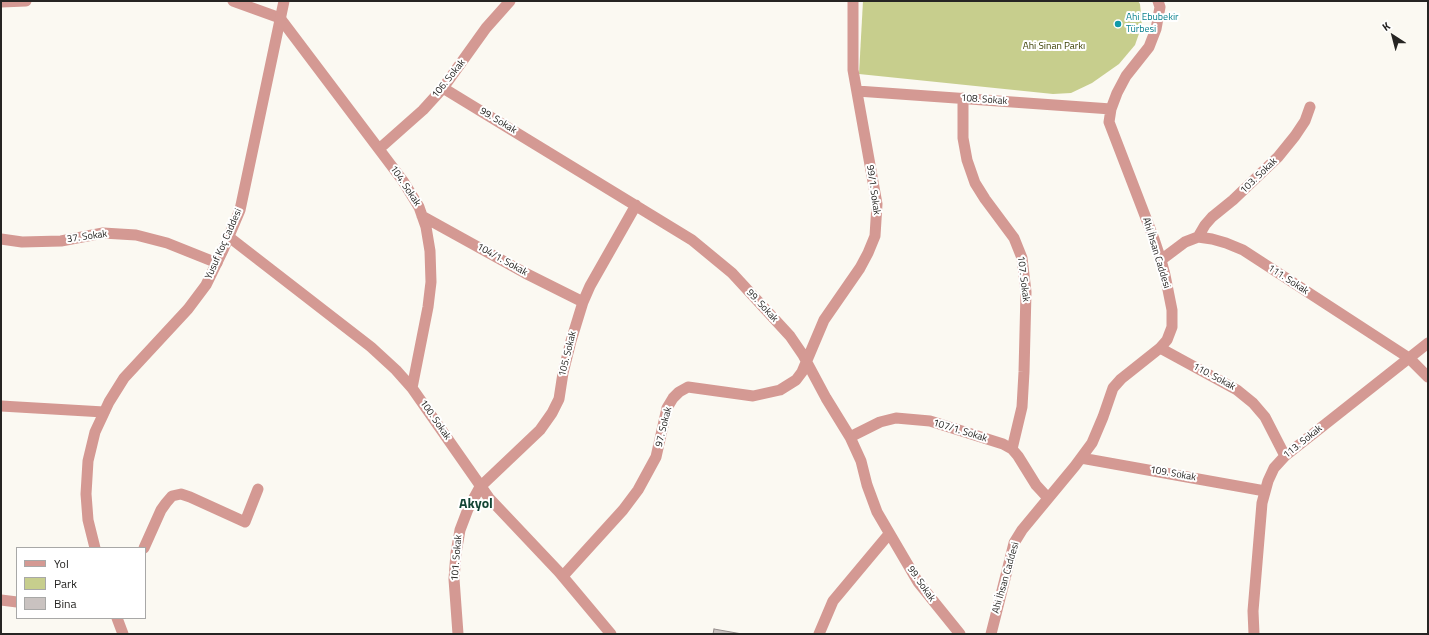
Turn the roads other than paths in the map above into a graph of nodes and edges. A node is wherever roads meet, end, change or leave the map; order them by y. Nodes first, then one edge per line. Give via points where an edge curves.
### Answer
1 (26, 1) edge
2 (233, 1) edge
3 (284, 1) edge
4 (510, 1) edge
5 (853, 1) edge
6 (1158, 1) edge
7 (1, 2) edge
8 (280, 18) junction
9 (444, 88) junction
10 (857, 91) junction
11 (963, 98) junction
12 (1310, 107) dead end
13 (1111, 109) junction
14 (379, 149) junction
15 (636, 205) junction
16 (422, 216) junction
17 (229, 237) junction
18 (1198, 238) junction
19 (1, 239) edge
20 (1161, 260) junction
21 (217, 263) junction
22 (583, 302) junction
23 (1428, 343) edge
24 (1160, 348) junction
25 (1409, 358) junction
26 (806, 361) junction
27 (1428, 377) edge
28 (412, 388) junction
29 (1, 406) edge
30 (104, 412) junction
31 (850, 437) junction
32 (1012, 449) junction
33 (1285, 456) junction
34 (1081, 458) junction
35 (480, 487) junction
36 (258, 489) dead end
37 (1265, 491) junction
38 (1048, 498) junction
39 (889, 534) junction
40 (95, 547) edge
41 (144, 547) edge
42 (563, 576) junction
43 (1, 600) edge
44 (16, 602) edge
45 (117, 619) edge
46 (123, 634) edge
47 (458, 634) edge
48 (611, 634) edge
49 (819, 634) edge
50 (960, 634) edge
51 (991, 634) edge
52 (1254, 634) edge

1 - 7 street
2 - 8 street
3 - 8 street, Yusuf Koç Caddesi
4 - 9 street, 106. Sokak via 486,28
5 - 10 street, 99/1. Sokak via 853,64
6 - 13 street, Ahi İhsan Caddesi via 1160,7 1156,29 1149,47 1126,76
8 - 14 street, 104. Sokak
8 - 17 street, Yusuf Koç Caddesi via 242,203
9 - 14 street, 106. Sokak
9 - 15 street, 99. Sokak
10 - 11 street, 108. Sokak
10 - 26 street, 99/1. Sokak via 877,204 876,236 860,268 824,320
11 - 13 street, 108. Sokak
11 - 32 street, 107. Sokak via 963,138 975,183 1014,238 1022,258 1026,292 1024,372 1022,407
12 - 18 street, 103. Sokak via 1305,121 1278,157 1212,217
13 - 20 street, Ahi İhsan Caddesi via 1109,122
14 - 16 street, 104. Sokak via 403,181
15 - 22 street, 105. Sokak
15 - 26 street, 99. Sokak via 692,240 732,273 790,336
16 - 22 street, 104/1. Sokak
16 - 28 street, 104. Sokak via 430,251 431,282
17 - 21 street, Yusuf Koç Caddesi
17 - 28 street, 100. Sokak via 371,347
18 - 20 street via 1185,242
18 - 25 street, 111. Sokak via 1212,239 1243,250
19 - 21 street, 37. Sokak via 22,242 61,241 103,234 136,235 167,243
20 - 24 street, Ahi İhsan Caddesi via 1172,310 1172,327 1167,340
21 - 30 street, Yusuf Koç Caddesi via 206,285 188,309 124,378
22 - 35 street, 105. Sokak via 570,341 559,399 552,413 540,430
23 - 25 street, 113. Sokak
24 - 33 street, 110. Sokak via 1238,390 1265,417
24 - 34 street, Ahi İhsan Caddesi via 1113,388 1092,443
25 - 27 street, 111. Sokak
25 - 33 street, 113. Sokak
26 - 31 street, 99. Sokak
26 - 42 street, 97. Sokak via 796,380 780,390 753,396 688,387 679,392 667,408 656,457 638,490
28 - 35 street, 100. Sokak
29 - 30 street
30 - 40 street, Yusuf Koç Caddesi via 95,432 90,453 86,494 88,520
31 - 32 street, 107/1. Sokak via 880,422 896,418 930,421
31 - 39 street, 99. Sokak via 861,461 877,512
32 - 38 street
33 - 37 street, 113. Sokak via 1274,468
34 - 37 street, 109. Sokak
34 - 38 street, Ahi İhsan Caddesi
35 - 42 street, 100. Sokak
35 - 47 street, 101. Sokak via 460,530 456,553 454,579
36 - 41 street via 245,522 190,497 181,494 172,496 161,510
37 - 52 street, 113. Sokak via 1257,554
38 - 51 street, Ahi İhsan Caddesi via 1014,543
39 - 49 street via 834,601
39 - 50 street, 99. Sokak via 918,582
42 - 48 street, 100. Sokak
43 - 44 street
45 - 46 street

